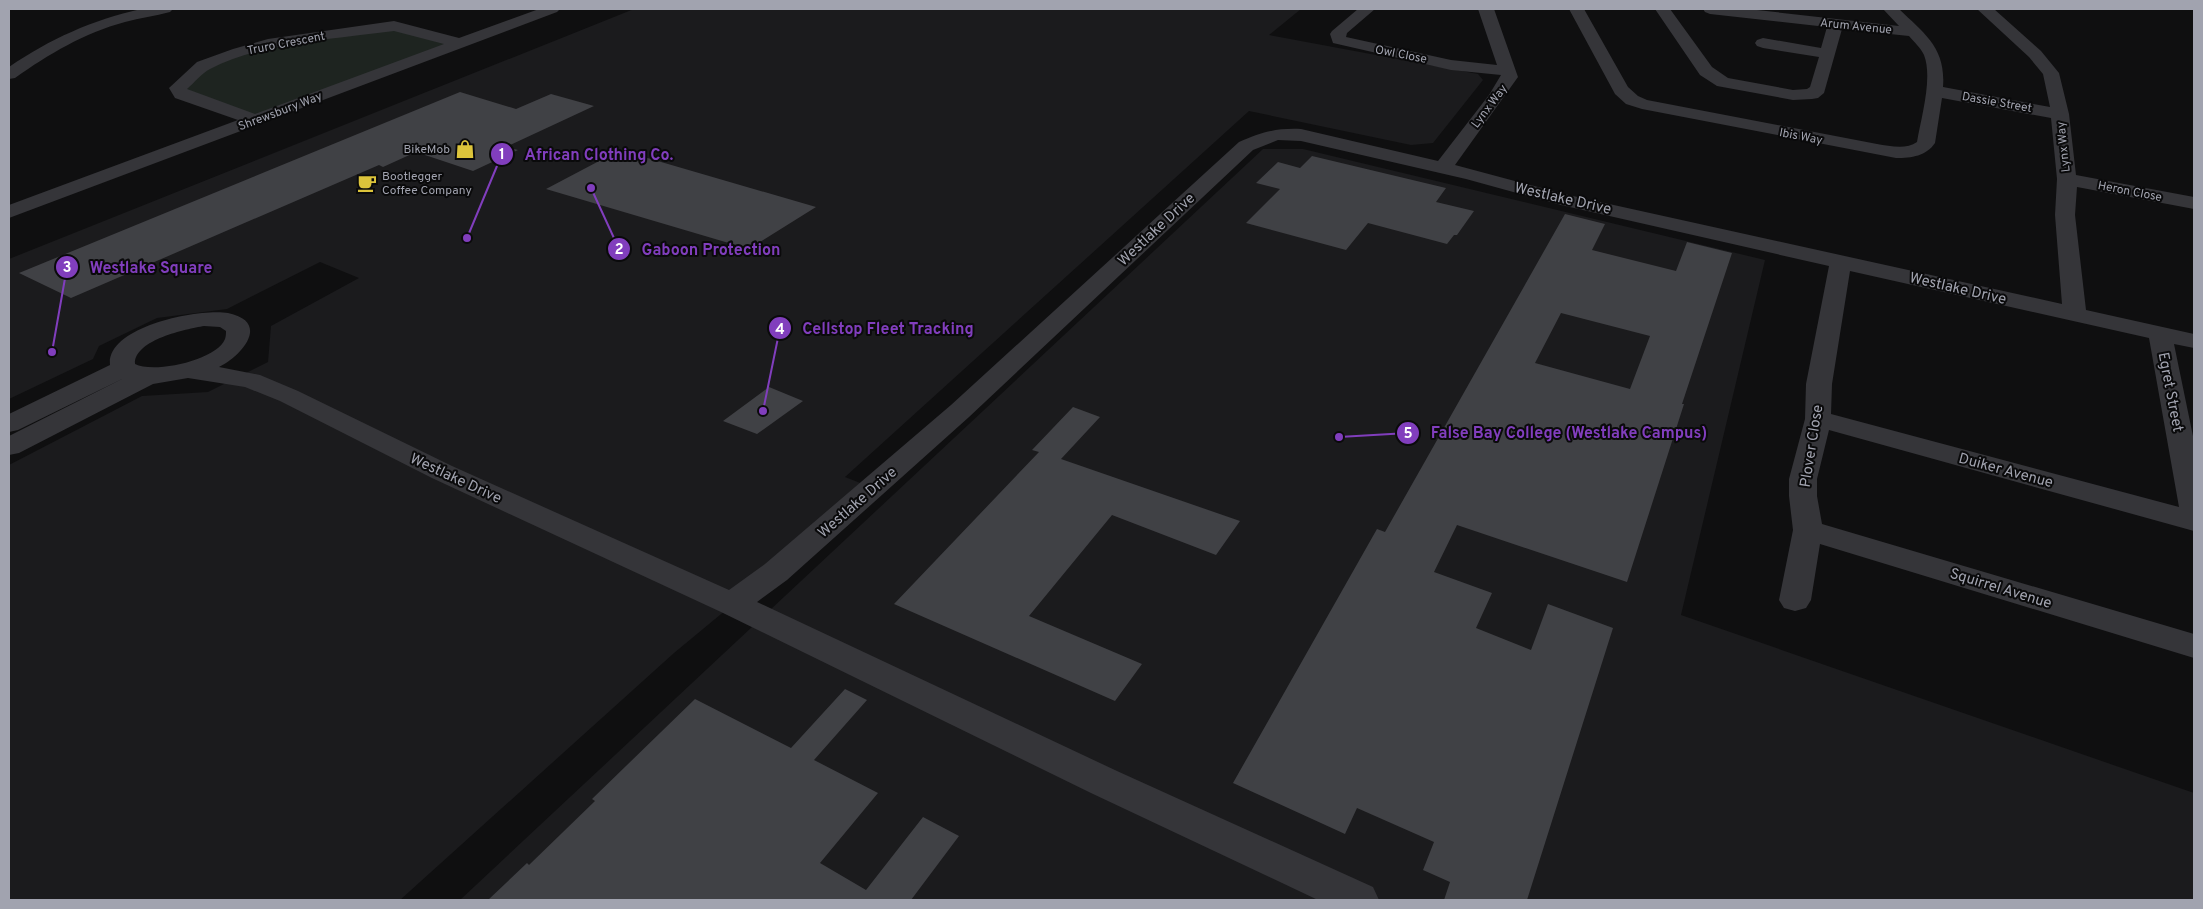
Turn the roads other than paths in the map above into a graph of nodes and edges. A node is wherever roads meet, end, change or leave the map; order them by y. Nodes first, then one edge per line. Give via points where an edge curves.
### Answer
1 (165, 9) edge
2 (552, 9) edge
3 (1366, 9) edge
4 (1486, 9) edge
5 (1577, 9) edge
6 (1663, 9) edge
7 (1710, 9) edge
8 (1891, 9) edge
9 (1985, 9) edge
10 (1836, 24) junction
11 (1912, 32) junction
12 (459, 43) junction
13 (1763, 43) dead end
14 (16, 51) dead end
15 (40, 52) junction
16 (1826, 54) junction
17 (1508, 71) junction
18 (9, 74) edge
19 (1934, 91) junction
20 (2060, 114) junction
21 (255, 120) junction
22 (1442, 168) junction
23 (2067, 179) junction
24 (2194, 203) edge
25 (9, 212) edge
26 (1841, 262) junction
27 (2075, 314) junction
28 (2160, 334) junction
29 (236, 342) junction
30 (2194, 342) edge
31 (123, 368) junction
32 (188, 370) junction
33 (148, 376) junction
34 (251, 380) junction
35 (1818, 419) junction
36 (9, 424) edge
37 (9, 447) edge
38 (2194, 510) edge
39 (2194, 521) edge
40 (1808, 530) junction
41 (1795, 600) dead end
42 (732, 604) junction
43 (2194, 646) edge
44 (1359, 900) edge

1 - 15 street via 103,22
2 - 12 street, Shrewsbury Way
3 - 17 street, Owl Close via 1341,30 1339,40 1451,65
4 - 17 street, Lynx Way
5 - 19 street, Ibis Way via 1622,90 1632,100 1649,106 1899,152 1923,147
6 - 16 street via 1706,71 1723,82 1793,96 1812,94 1818,89
7 - 10 street, Arum Avenue
8 - 11 street, Ibis Way
9 - 20 street, Lynx Way via 2051,73
10 - 11 street, Arum Avenue
10 - 16 street
11 - 19 street, Ibis Way via 1932,56
12 - 21 street, Shrewsbury Way
12 - 21 street, Truro Crescent via 394,26 287,41 217,60 193,73 178,88 181,94
13 - 16 street
14 - 15 street
15 - 18 street
17 - 22 street, Lynx Way via 1507,84
19 - 20 street, Dassie Street
20 - 23 street, Lynx Way
21 - 25 street, Shrewsbury Way
22 - 26 street, Westlake Drive via 1561,199
22 - 42 street, Westlake Drive via 1301,135 1278,134 1258,139 1217,171 953,418 776,572
23 - 24 street, Heron Close
23 - 27 street, Lynx Way via 2065,215
26 - 27 street, Westlake Drive
26 - 35 street, Plover Close via 1818,384
27 - 28 street, Westlake Drive
28 - 30 street, Westlake Drive
28 - 38 street, Egret Street
29 - 31 street via 239,330 229,322 209,319 182,322 157,331 132,346 123,356
29 - 32 street via 218,358
29 - 34 street
31 - 33 street
31 - 36 street
32 - 33 street
32 - 34 street, Westlake Drive
33 - 37 street
34 - 42 street, Westlake Drive via 442,472
35 - 39 street, Duiker Avenue
35 - 40 street, Plover Close via 1803,479
40 - 41 street, Plover Close
40 - 43 street, Squirrel Avenue
42 - 44 street

